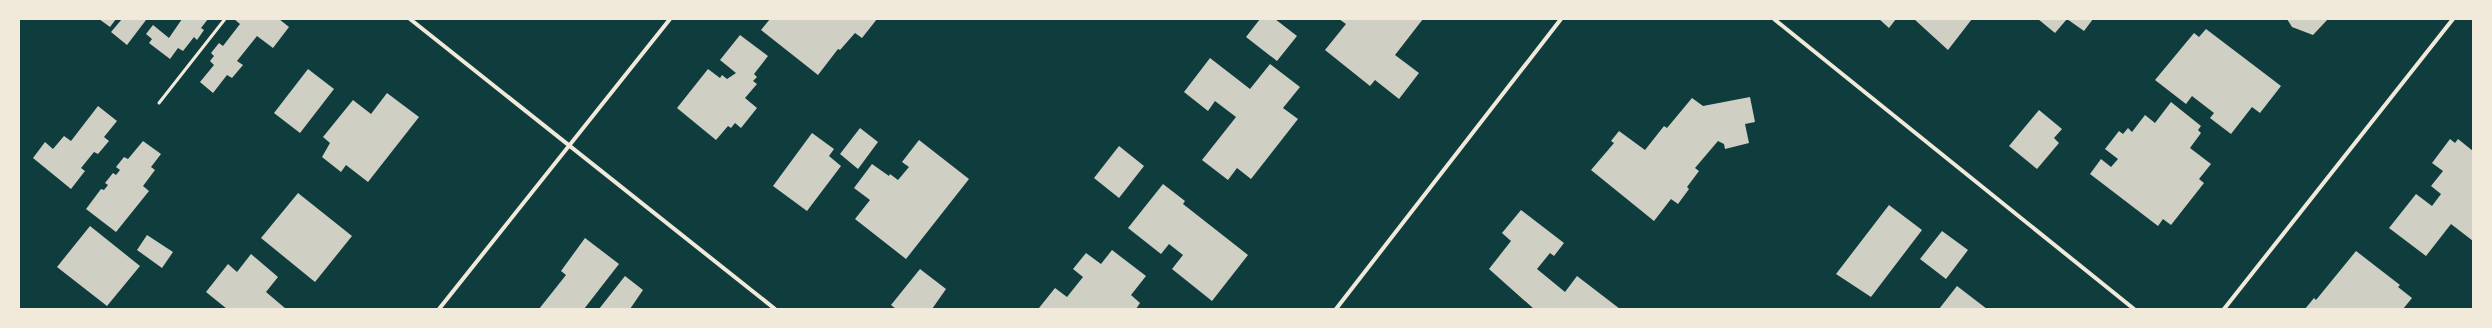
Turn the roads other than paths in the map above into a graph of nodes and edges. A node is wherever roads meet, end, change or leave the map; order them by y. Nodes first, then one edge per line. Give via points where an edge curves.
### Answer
1 (225, 19) edge
2 (410, 19) edge
3 (670, 19) edge
4 (1561, 19) edge
5 (1774, 19) edge
6 (2453, 19) edge
7 (159, 103) dead end
8 (570, 145) junction
9 (439, 309) edge
10 (775, 309) edge
11 (1336, 309) edge
12 (2134, 309) edge
13 (2224, 309) edge

1 - 7 lane
2 - 8 street
3 - 8 street
4 - 11 street
5 - 12 street
6 - 13 street
8 - 9 street
8 - 10 street

